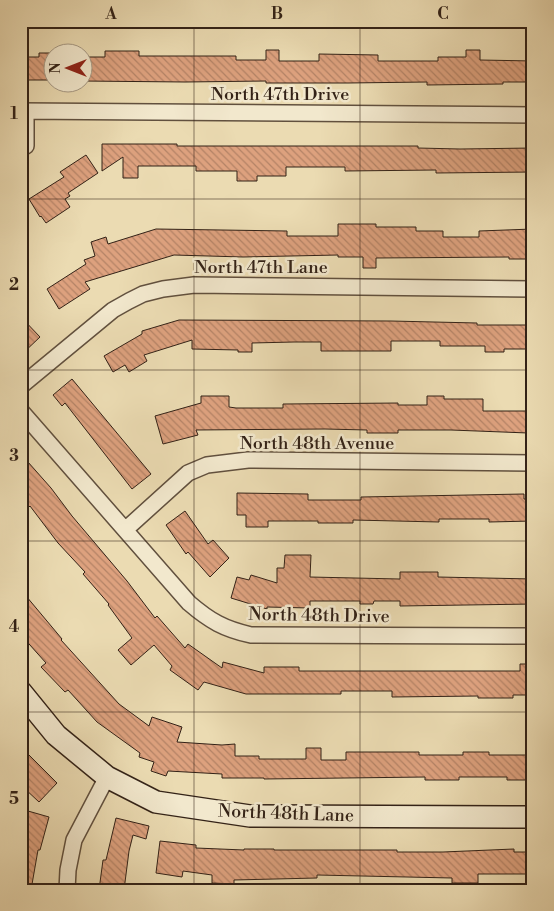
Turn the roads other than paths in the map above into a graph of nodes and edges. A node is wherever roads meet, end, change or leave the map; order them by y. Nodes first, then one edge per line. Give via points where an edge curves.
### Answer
1 (24, 111) edge
2 (533, 115) edge
3 (26, 146) dead end
4 (533, 289) edge
5 (21, 386) edge
6 (21, 410) edge
7 (533, 463) edge
8 (125, 530) junction
9 (533, 636) edge
10 (21, 692) edge
11 (107, 777) junction
12 (533, 817) edge
13 (67, 890) edge

1 - 2 street, North 47th Drive
1 - 3 street, North 47th Drive
4 - 5 street, North 47th Lane via 176,286 142,294 113,310
6 - 8 street, North 48th Drive
7 - 8 street, North 48th Avenue via 258,460 207,465 188,472
8 - 9 street, North 48th Drive via 189,603 203,615 238,632 251,635
10 - 11 street, North 48th Lane via 56,735
11 - 12 street, North 48th Lane via 156,802 250,816
11 - 13 street via 74,840

